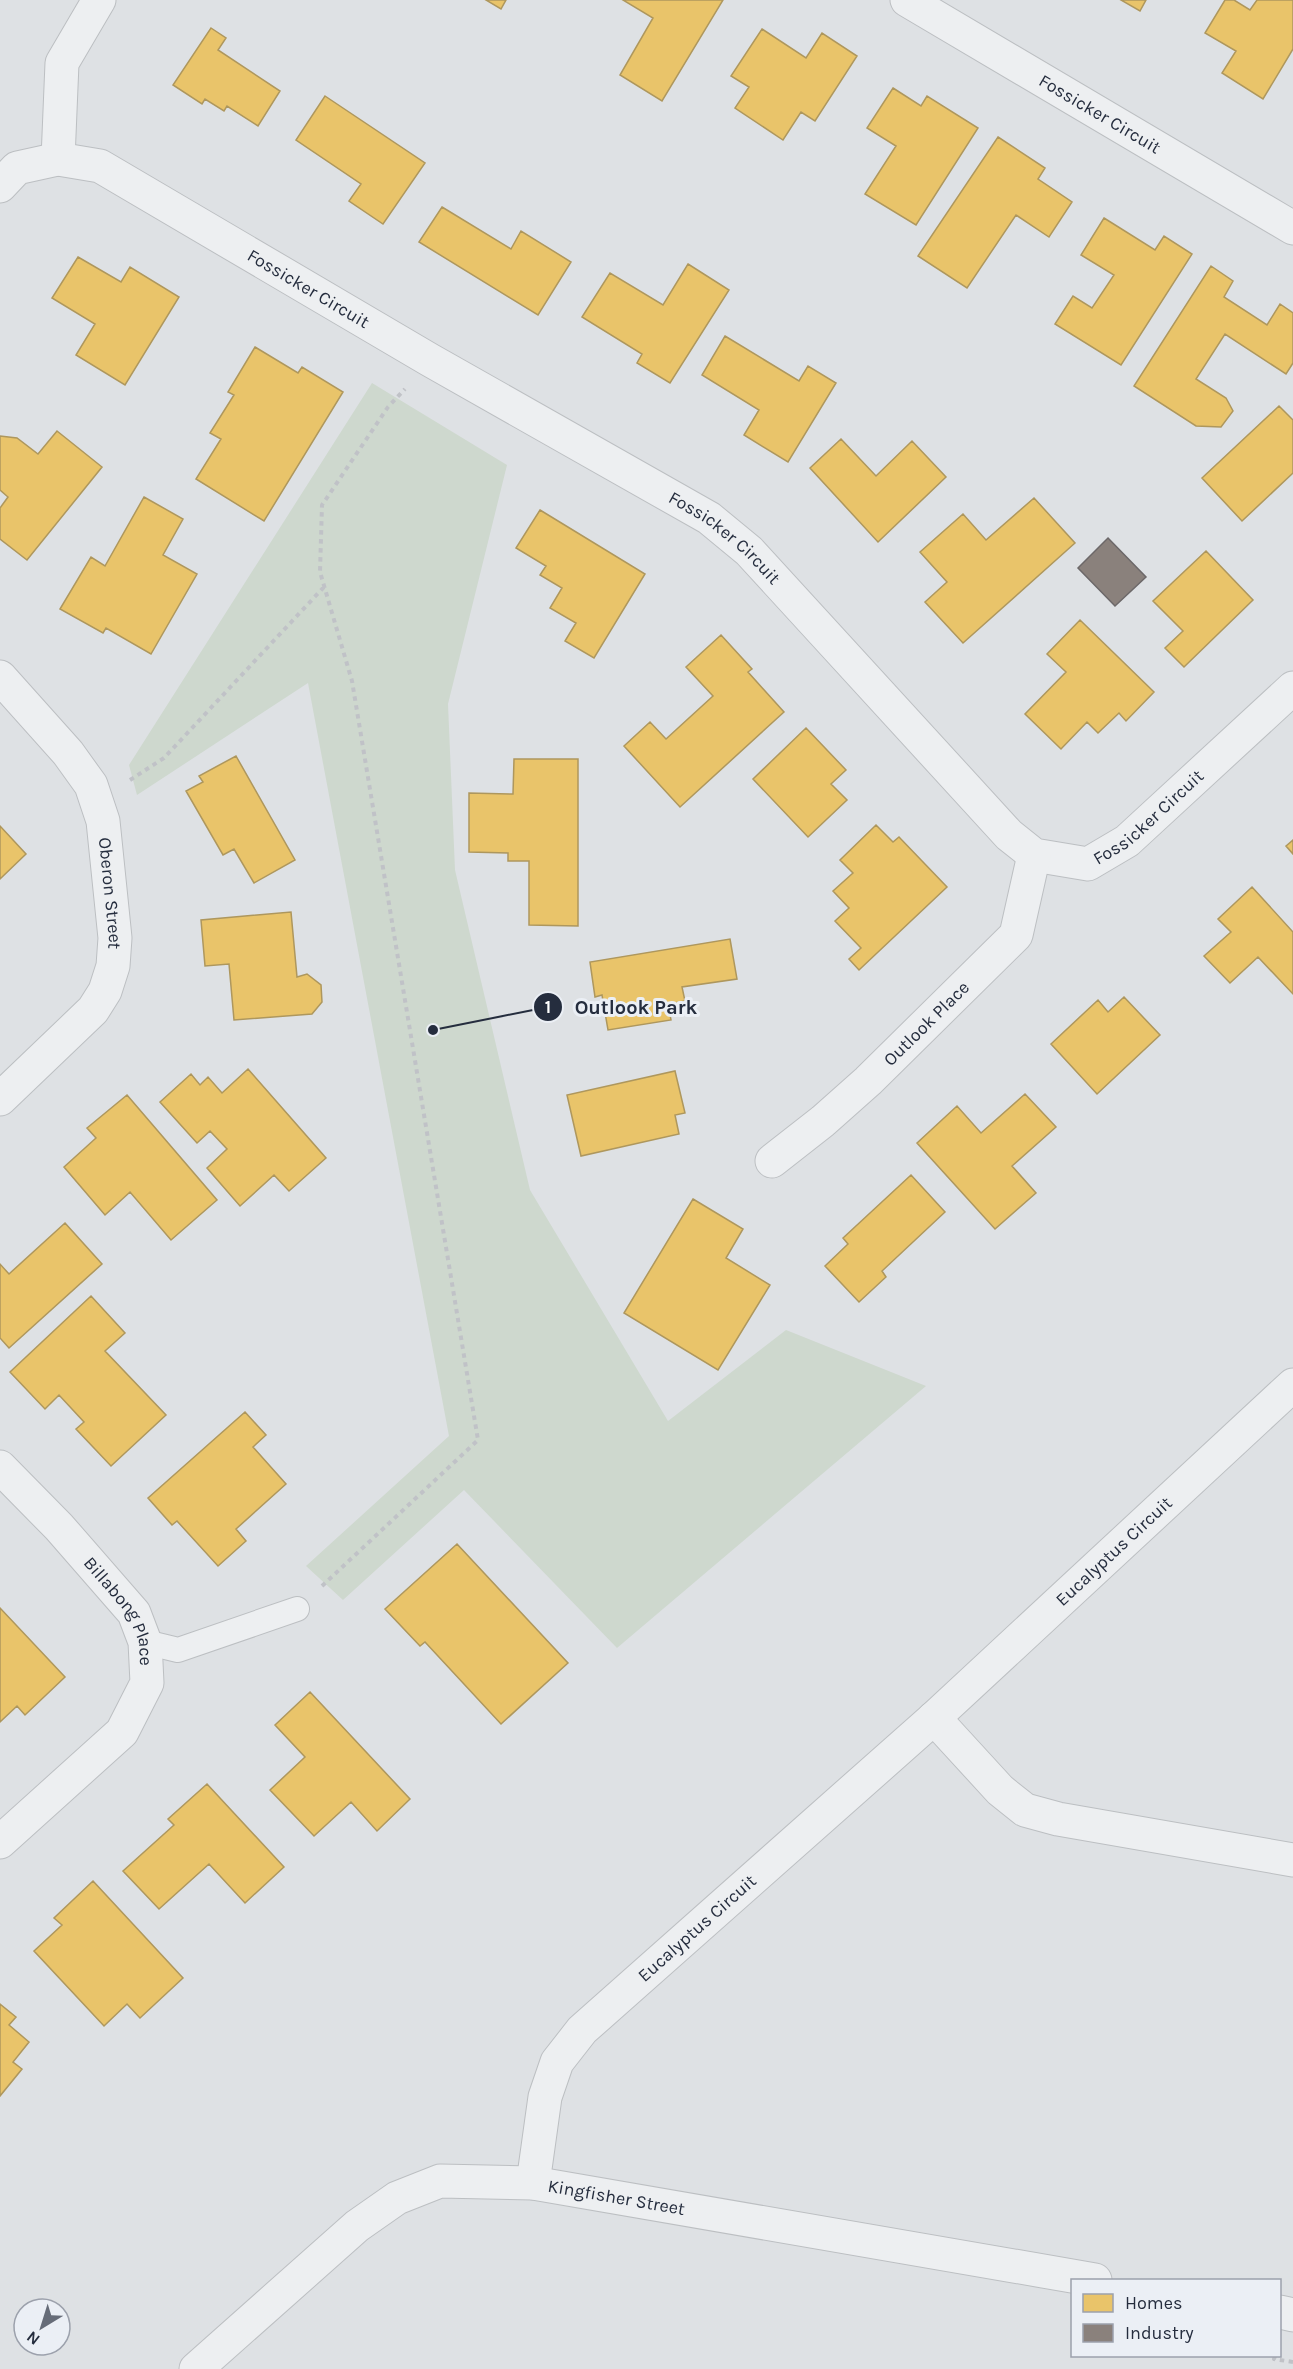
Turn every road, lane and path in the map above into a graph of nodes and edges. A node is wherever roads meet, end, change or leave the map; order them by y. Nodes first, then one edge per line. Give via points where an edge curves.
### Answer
1 (99, 0) edge
2 (907, 0) edge
3 (58, 159) junction
4 (0, 186) edge
5 (1293, 228) edge
6 (430, 360) junction
7 (324, 587) junction
8 (0, 677) edge
9 (1293, 688) edge
10 (96, 801) junction
11 (1034, 855) junction
12 (0, 1100) edge
13 (772, 1161) dead end
14 (1293, 1385) edge
15 (0, 1467) edge
16 (297, 1609) joint
17 (146, 1642) junction
18 (934, 1718) junction
19 (0, 1842) edge
20 (1293, 1860) edge
21 (533, 2183) junction
22 (1089, 2279) edge
23 (1274, 2357) edge
24 (1293, 2362) edge
25 (196, 2369) edge

1 - 3 street via 62,63
2 - 5 street, Fossicker Circuit
3 - 4 street, Fossicker Circuit via 17,168
3 - 6 street, Fossicker Circuit via 100,166
6 - 7 path via 388,407 322,505 320,572
6 - 11 street, Fossicker Circuit via 709,518 749,551 1009,835
7 - 10 path via 164,758
7 - 16 path via 352,681 478,1440
8 - 10 street, Oberon Street via 68,753 91,784
9 - 11 street, Fossicker Circuit via 1127,841 1088,864
10 - 12 street, Oberon Street via 103,820 116,938 105,991 93,1010
11 - 13 street, Outlook Place via 1016,935 868,1081
14 - 18 street, Eucalyptus Circuit
15 - 17 street, Billabong Place via 134,1612
16 - 17 lane via 178,1650
17 - 19 street, Billabong Place via 147,1683 122,1732
18 - 20 street via 1000,1790 1025,1810
18 - 21 street, Eucalyptus Circuit via 582,2030 557,2062 545,2097
21 - 22 street, Kingfisher Street
21 - 25 street, Kingfisher Street via 440,2181 397,2198 357,2226
23 - 24 path

